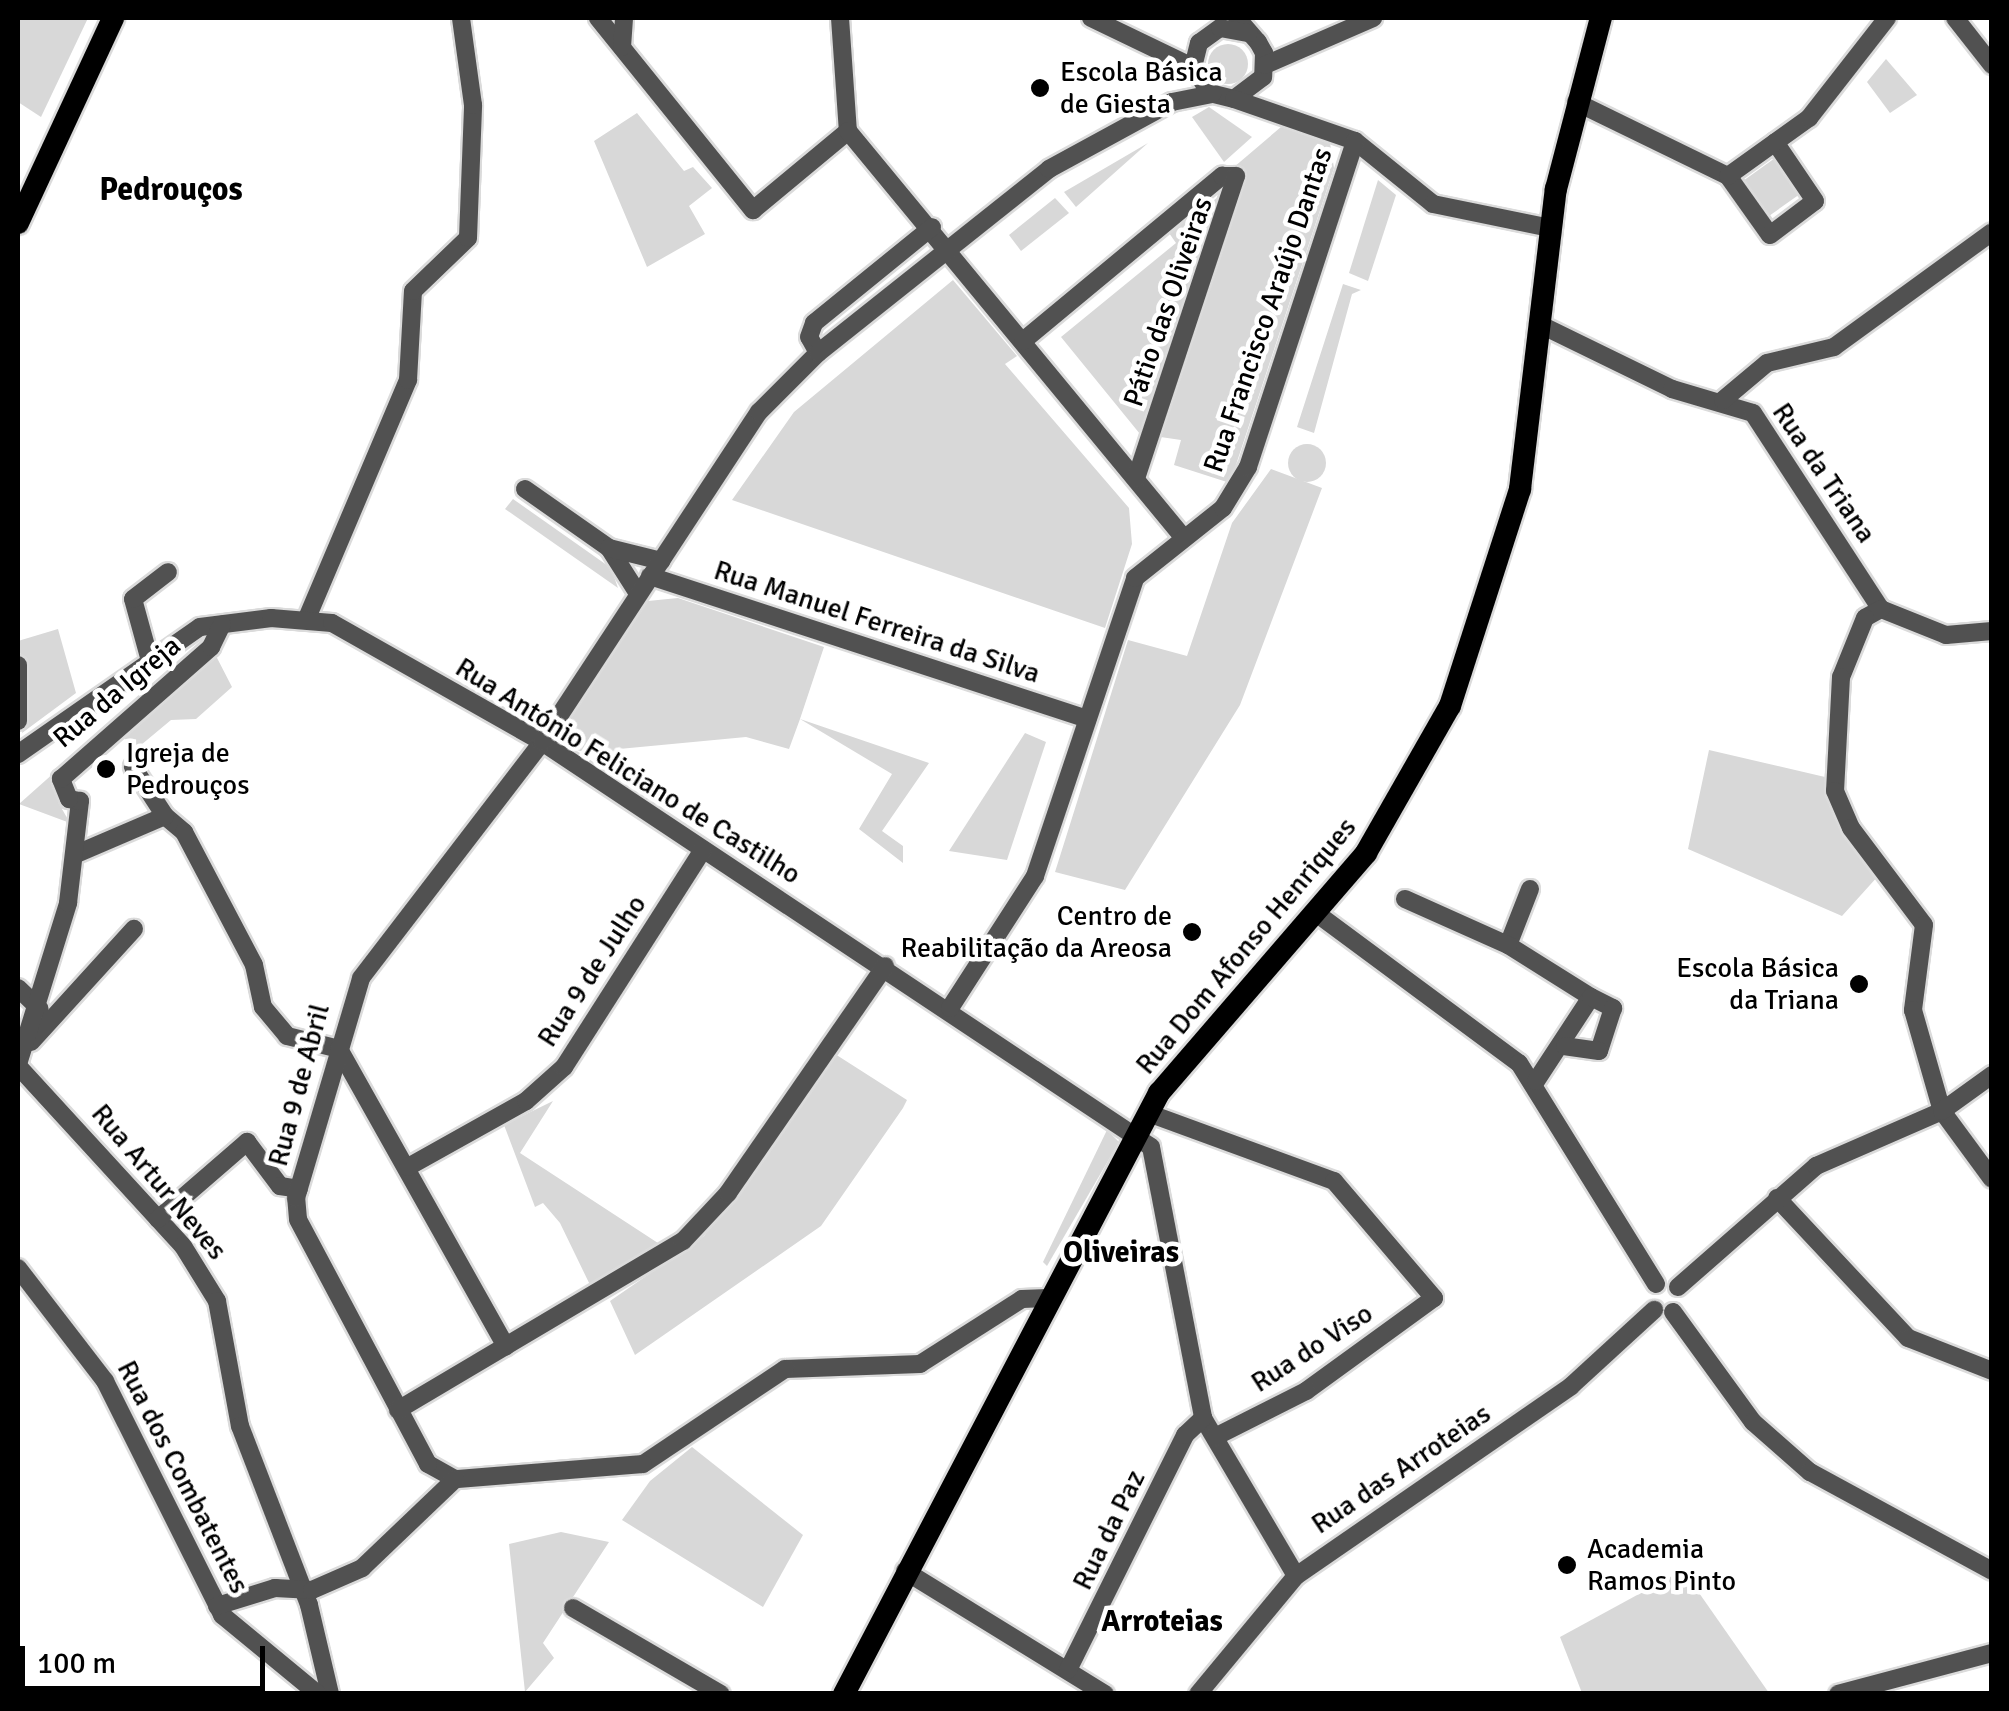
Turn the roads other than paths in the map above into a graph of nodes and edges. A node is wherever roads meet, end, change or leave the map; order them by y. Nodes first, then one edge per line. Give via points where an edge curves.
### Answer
1 (114, 18) edge
2 (461, 18) edge
3 (598, 18) edge
4 (624, 18) edge
5 (840, 18) edge
6 (1091, 18) edge
7 (1370, 18) edge
8 (1601, 18) edge
9 (1887, 18) edge
10 (1955, 18) edge
11 (1215, 24) edge
12 (1244, 25) edge
13 (622, 47) junction
14 (1194, 62) junction
15 (1992, 65) edge
16 (1263, 66) junction
17 (1212, 94) junction
18 (1234, 98) junction
19 (1172, 102) junction
20 (1576, 102) junction
21 (1281, 113) junction
22 (848, 130) junction
23 (1355, 141) junction
24 (1775, 142) junction
25 (1728, 176) junction
26 (26, 185) edge
27 (18, 223) edge
28 (932, 227) junction
29 (1550, 228) junction
30 (1992, 232) edge
31 (948, 247) junction
32 (1541, 325) junction
33 (1023, 341) junction
34 (818, 352) junction
35 (1722, 400) junction
36 (1136, 478) junction
37 (525, 489) dead end
38 (1184, 537) junction
39 (610, 548) junction
40 (656, 568) junction
41 (168, 572) dead end
42 (637, 592) junction
43 (1881, 610) junction
44 (307, 618) junction
45 (222, 624) junction
46 (1992, 631) edge
47 (149, 657) junction
48 (18, 665) edge
49 (1087, 719) junction
50 (18, 721) edge
51 (542, 742) junction
52 (18, 749) edge
53 (133, 767) dead end
54 (165, 816) junction
55 (703, 850) junction
56 (74, 855) junction
57 (1530, 889) dead end
58 (1405, 899) dead end
59 (1316, 913) junction
60 (134, 929) dead end
61 (1508, 945) junction
62 (885, 966) junction
63 (18, 988) edge
64 (1592, 997) junction
65 (950, 1008) junction
66 (40, 1009) junction
67 (27, 1046) junction
68 (1565, 1046) junction
69 (339, 1049) junction
70 (18, 1065) edge
71 (1992, 1075) edge
72 (1536, 1081) junction
73 (1942, 1112) junction
74 (1142, 1124) junction
75 (408, 1168) junction
76 (1992, 1179) edge
77 (299, 1190) junction
78 (1777, 1198) junction
79 (158, 1220) junction
80 (18, 1268) edge
81 (1656, 1284) junction
82 (1678, 1287) junction
83 (1048, 1298) junction
84 (1654, 1310) junction
85 (1673, 1312) junction
86 (506, 1346) junction
87 (1992, 1371) edge
88 (398, 1410) junction
89 (1203, 1418) junction
90 (1215, 1436) junction
91 (455, 1478) junction
92 (906, 1571) junction
93 (1992, 1571) edge
94 (1296, 1576) junction
95 (302, 1588) junction
96 (216, 1606) junction
97 (573, 1608) dead end
98 (1992, 1653) edge
99 (1068, 1670) junction
100 (318, 1694) edge
101 (330, 1694) edge
102 (721, 1694) edge
103 (844, 1694) edge
104 (1105, 1694) edge
105 (1198, 1694) edge
106 (1838, 1694) edge

1 - 26 main road
2 - 44 street via 473,105 468,238 414,291 408,380
3 - 13 street
4 - 13 street
5 - 22 street
6 - 14 street
7 - 16 street
8 - 20 main road, Rua Dom Afonso Henriques
9 - 24 street via 1810,118
10 - 15 street
11 - 12 street
11 - 14 street
12 - 16 street
13 - 22 street via 753,210
14 - 17 street
14 - 19 street
16 - 18 street
16 - 21 street
17 - 18 street
17 - 19 street
18 - 21 street
19 - 31 street, Rua 9 de Abril via 1049,169
20 - 25 street
20 - 29 main road, Rua Dom Afonso Henriques
21 - 23 street
22 - 28 street
23 - 29 street via 1433,204
23 - 38 street, Rua Francisco Araújo Dantas via 1248,467 1222,508
24 - 25 street
24 - 25 street via 1815,201 1770,234
26 - 27 main road
28 - 31 street
28 - 34 street via 814,324 809,337
29 - 32 main road, Rua Dom Afonso Henriques
30 - 35 street via 1834,347 1768,363
31 - 33 street
31 - 34 street, Rua 9 de Abril
32 - 35 street, Rua da Triana via 1672,389
32 - 59 main road, Rua Dom Afonso Henriques via 1520,490 1460,679 1390,820
33 - 36 street
33 - 36 street, Pátio das Oliveiras via 1222,176 1236,176
34 - 40 street, Rua 9 de Abril via 760,412
35 - 43 street, Rua da Triana via 1754,412
36 - 38 street
37 - 39 street, Rua Manuel Ferreira da Silva
38 - 49 street, Rua Francisco Araújo Dantas via 1135,578
39 - 40 street, Rua Manuel Ferreira da Silva
39 - 42 street, Rua Manuel Ferreira da Silva
40 - 42 street, Rua 9 de Abril
40 - 49 street, Rua Manuel Ferreira da Silva
41 - 47 street via 133,600
42 - 51 street, Rua 9 de Abril
43 - 46 street via 1946,634
43 - 73 street via 1865,618 1847,654 1833,778 1851,828 1924,925 1913,1010
44 - 45 street, Rua António Feliciano de Castilho
44 - 51 street, Rua António Feliciano de Castilho via 350,632
45 - 47 street, Rua António Feliciano de Castilho
45 - 56 street, Rua da Igreja via 211,647 113,735 70,763 61,780 69,799 80,801
47 - 52 street, Rua António Feliciano de Castilho
48 - 50 street
49 - 65 street, Rua Francisco Araújo Dantas via 1035,876
51 - 55 street, Rua António Feliciano de Castilho
51 - 69 street, Rua 9 de Abril via 382,946 354,991
53 - 54 street
54 - 56 street
54 - 69 street via 184,832 254,965 258,997 287,1036
55 - 62 street, Rua António Feliciano de Castilho
55 - 75 street, Rua 9 de Julho via 564,1068 526,1101
56 - 66 street, Rua da Igreja
57 - 61 street
58 - 61 street
59 - 72 street via 1451,1005
59 - 74 main road, Rua Dom Afonso Henriques via 1191,1049
60 - 67 street
61 - 64 street
62 - 65 street, Rua António Feliciano de Castilho
62 - 86 street via 704,1221 657,1260
63 - 66 street
64 - 68 street
64 - 68 street via 1616,1014 1600,1051 1585,1056
65 - 74 street, Rua António Feliciano de Castilho
66 - 67 street, Rua da Igreja
67 - 70 street
68 - 72 street
69 - 75 street
69 - 77 street, Rua 9 de Abril
70 - 79 street, Rua Artur Neves
71 - 73 street
72 - 81 street
73 - 76 street
73 - 78 street via 1816,1166
74 - 83 main road, Rua Dom Afonso Henriques
74 - 89 street via 1157,1157
74 - 90 street, Rua do Viso via 1334,1181 1434,1298 1306,1390
75 - 86 street
77 - 79 street via 280,1186 247,1142
77 - 88 street, Rua 9 de Abril via 298,1219
78 - 82 street
78 - 87 street via 1908,1338
79 - 95 street, Rua Artur Neves via 217,1301 240,1426
80 - 96 street, Rua dos Combatentes via 105,1381
81 - 82 street
81 - 84 street
82 - 85 street
83 - 91 street via 1022,1299 920,1364 785,1368 643,1464
83 - 92 main road, Rua Dom Afonso Henriques
84 - 85 street
84 - 94 street, Rua das Arroteias via 1570,1386
85 - 93 street via 1753,1422 1810,1472
86 - 88 street
88 - 91 street, Rua 9 de Abril via 435,1471
89 - 90 street
89 - 99 street, Rua da Paz via 1185,1436
90 - 94 street
91 - 95 street via 380,1557
92 - 99 street
92 - 103 main road, Rua Dom Afonso Henriques
94 - 105 street, Rua das Arroteias
95 - 96 street
95 - 101 street, Rua Artur Neves
96 - 100 street, Rua dos Combatentes
97 - 102 street
98 - 106 street
99 - 104 street

